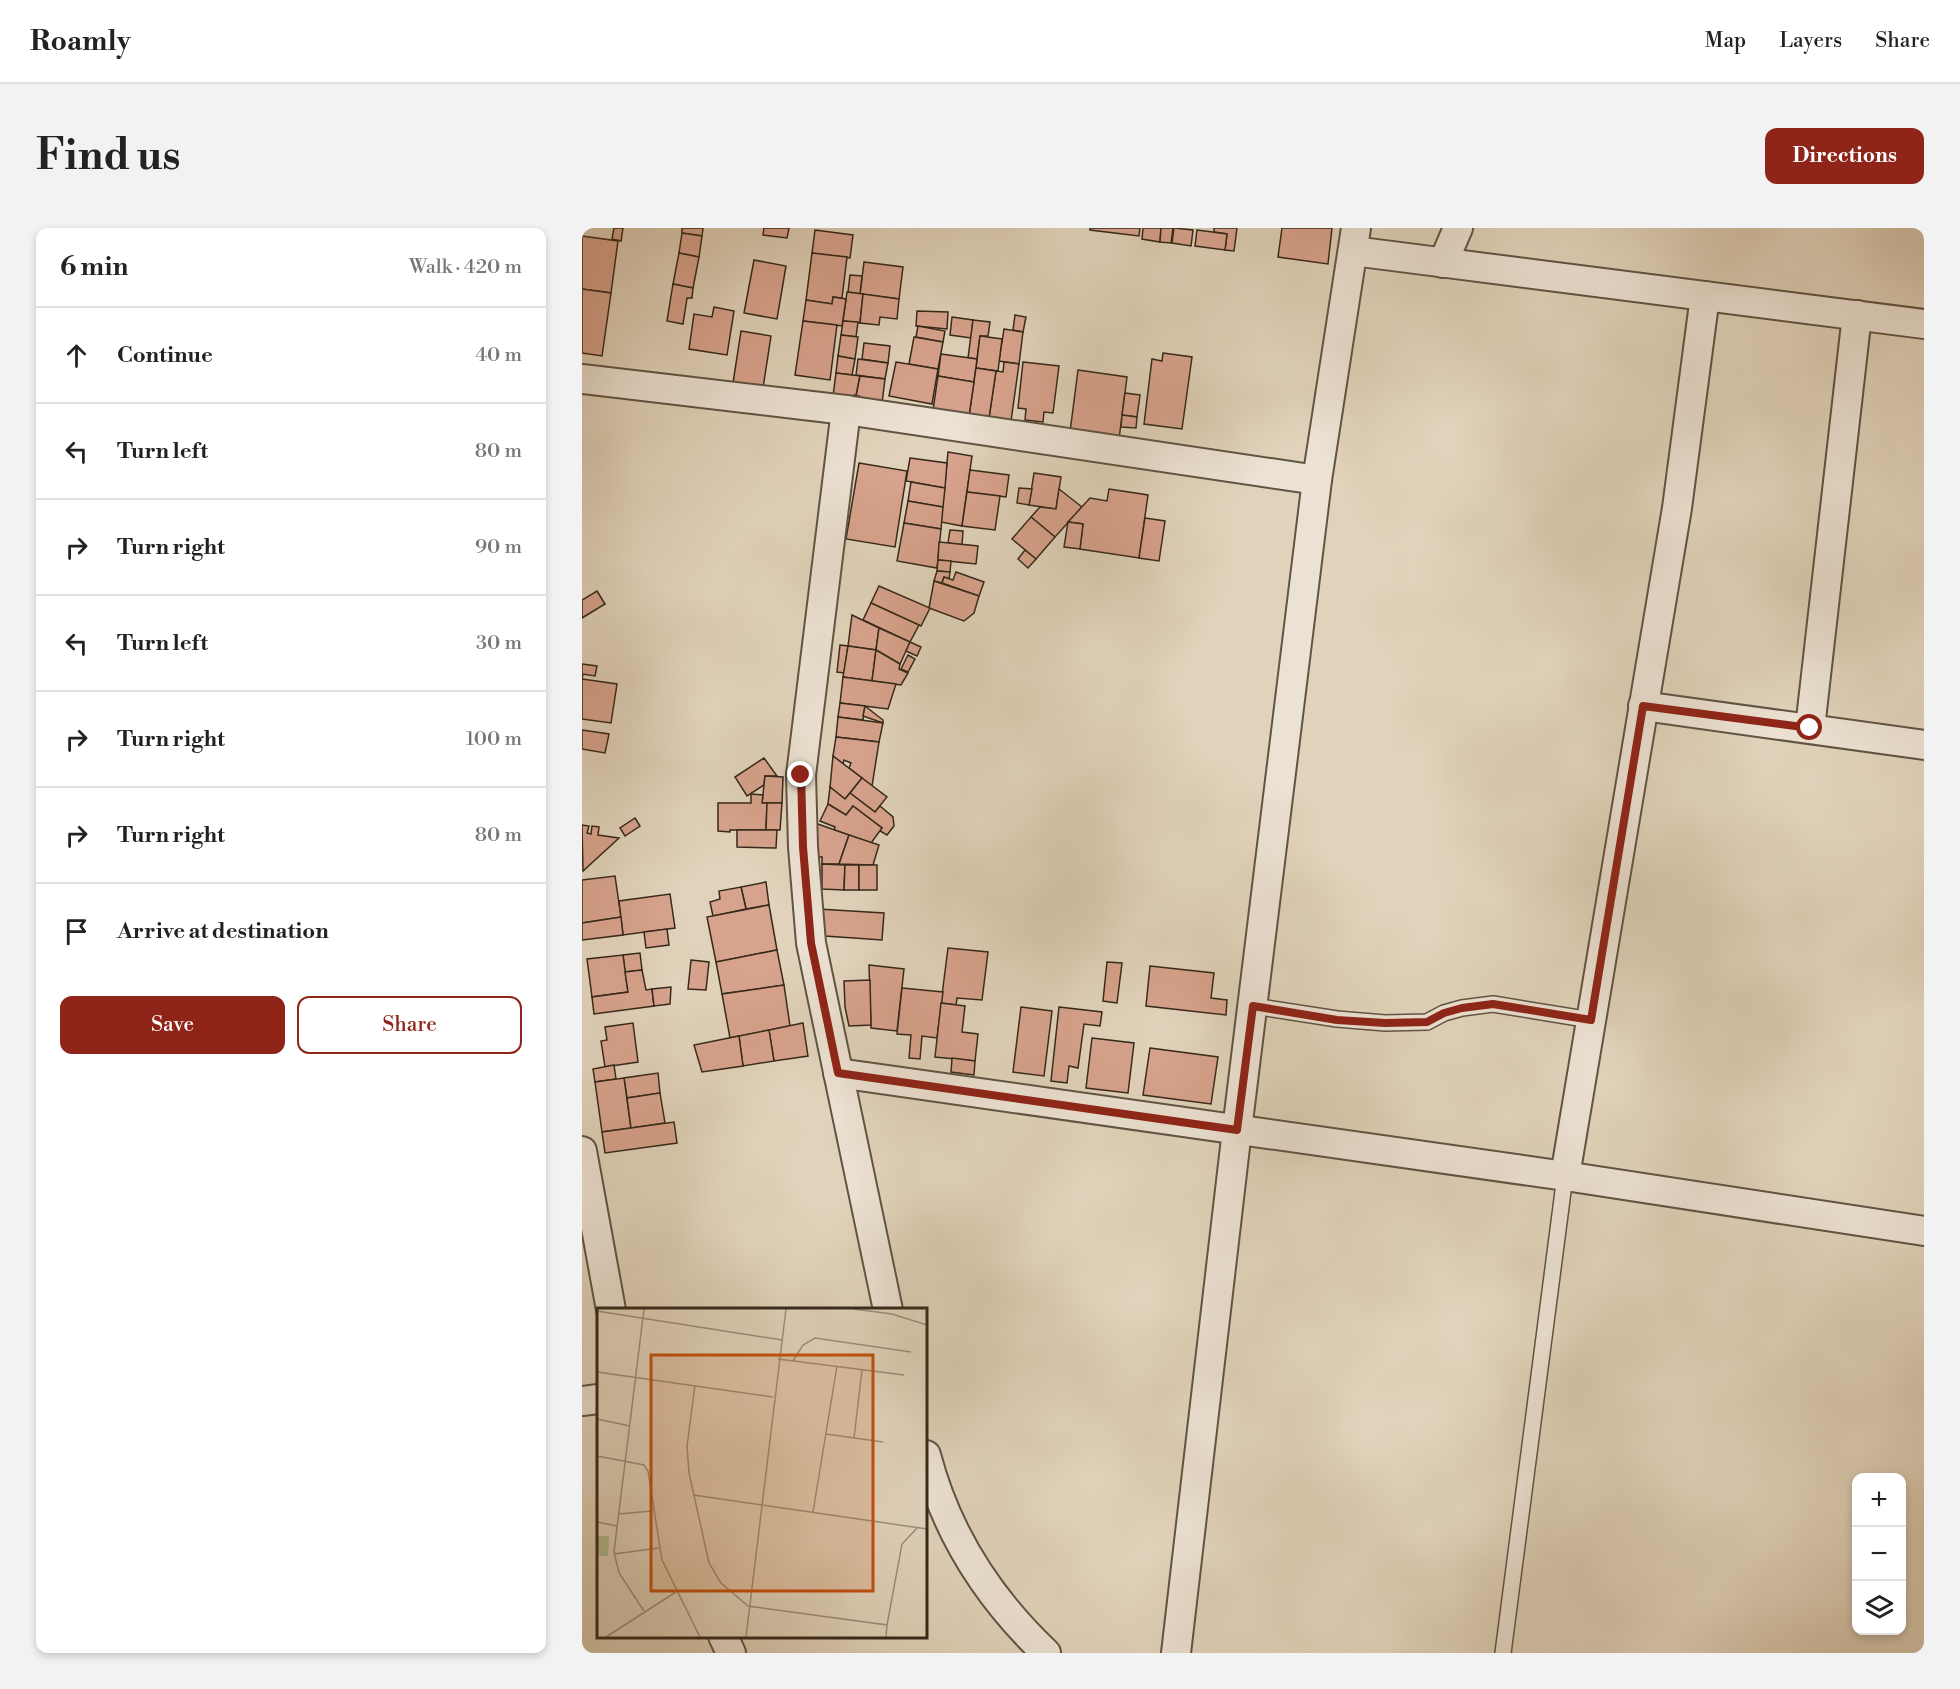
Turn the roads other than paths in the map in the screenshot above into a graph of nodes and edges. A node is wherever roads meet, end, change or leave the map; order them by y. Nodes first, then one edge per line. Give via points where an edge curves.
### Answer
1 (1458, 228) edge
2 (1355, 240) edge
3 (1443, 263) junction
4 (1706, 296) junction
5 (1857, 315) junction
6 (1924, 324) edge
7 (582, 379) edge
8 (846, 410) junction
9 (1317, 480) junction
10 (1643, 706) junction
11 (1810, 728) junction
12 (1924, 745) edge
13 (1253, 1006) junction
14 (1591, 1020) junction
15 (838, 1073) junction
16 (1237, 1130) junction
17 (583, 1162) edge
18 (1564, 1176) junction
19 (1924, 1231) edge
20 (611, 1308) edge
21 (888, 1308) edge
22 (597, 1399) edge
23 (582, 1401) edge
24 (927, 1459) edge
25 (724, 1638) edge
26 (731, 1653) edge
27 (1046, 1653) edge
28 (1176, 1653) edge
29 (1503, 1653) edge

1 - 3 street
2 - 3 street
2 - 9 street
3 - 4 street
4 - 5 street
4 - 10 street via 1677,508
5 - 6 street
5 - 11 street
7 - 8 street
8 - 9 street
8 - 15 street via 801,775 811,943
9 - 13 street
10 - 11 street
10 - 14 street
11 - 12 street
13 - 14 lane via 1337,1020 1385,1023 1427,1022 1462,1008 1493,1004
13 - 16 street
14 - 18 street
15 - 16 street
15 - 21 street
16 - 18 street
16 - 28 street
17 - 20 street
18 - 19 street
18 - 29 lane
22 - 23 street
24 - 27 street via 934,1487 963,1549 1003,1607
25 - 26 street

